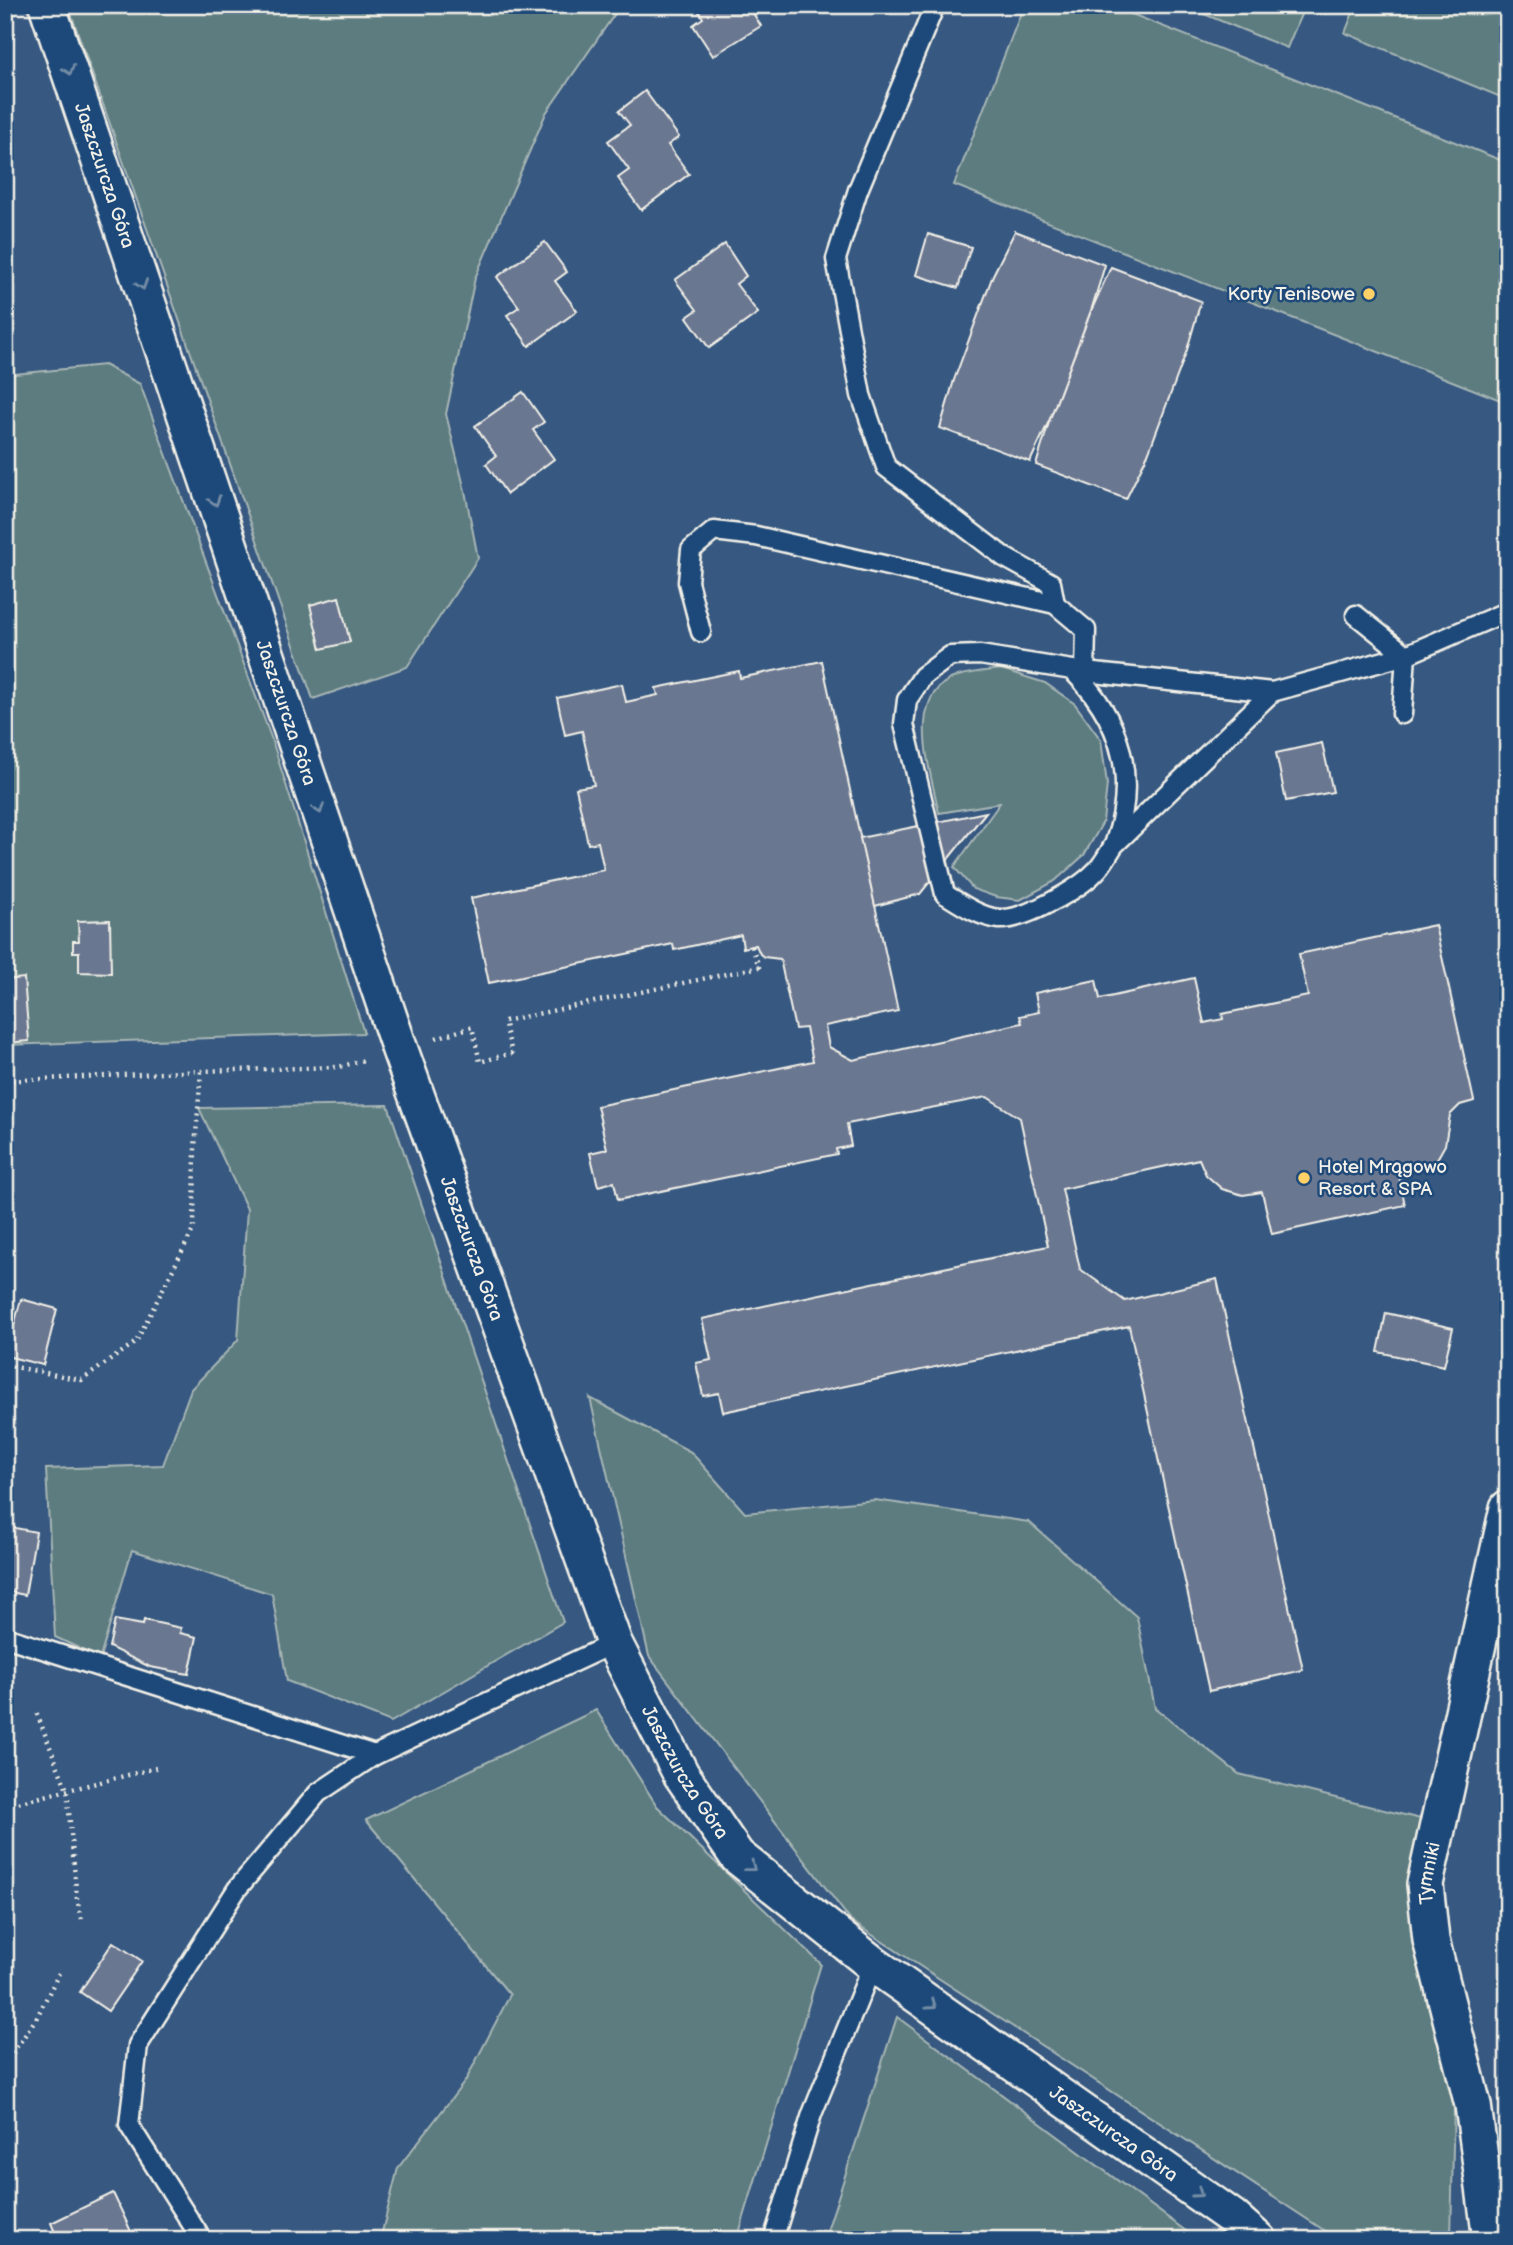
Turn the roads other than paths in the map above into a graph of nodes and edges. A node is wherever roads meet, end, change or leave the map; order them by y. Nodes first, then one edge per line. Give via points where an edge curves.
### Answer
1 (47, 5) edge
2 (935, 5) edge
3 (1055, 604) junction
4 (1508, 611) edge
5 (1356, 615) dead end
6 (701, 632) dead end
7 (1406, 655) junction
8 (1079, 671) junction
9 (1272, 692) junction
10 (1402, 714) dead end
11 (1114, 845) junction
12 (1508, 1508) edge
13 (5, 1637) edge
14 (614, 1643) junction
15 (375, 1755) junction
16 (873, 1964) junction
17 (202, 2240) edge
18 (773, 2240) edge
19 (1258, 2240) edge
20 (1491, 2240) edge

1 -> 14 street, Jaszczurcza Góra via 400,1050
2 - 3 lane via 858,190 836,259 861,395 886,467 1004,556 1051,583
3 - 6 lane via 756,536 713,531 691,550 688,582
3 - 8 lane via 1086,629
4 - 7 lane
5 - 7 lane
7 - 9 lane
7 - 10 lane
8 - 9 lane
8 - 11 lane via 1117,733 1126,785
8 - 11 lane via 980,655 950,656 923,676 907,700 904,724 945,894 971,910 1000,919 1031,913 1096,872
9 - 11 lane
12 - 20 street, Tymniki via 1425,1884 1431,1940 1473,2105
13 - 15 lane
14 - 15 lane
14 -> 16 street, Jaszczurcza Góra via 681,1774 737,1856
15 - 17 lane via 318,1793 237,1889 138,2045 129,2125
16 - 18 lane via 812,2114
16 -> 19 street, Jaszczurcza Góra via 1232,2217

